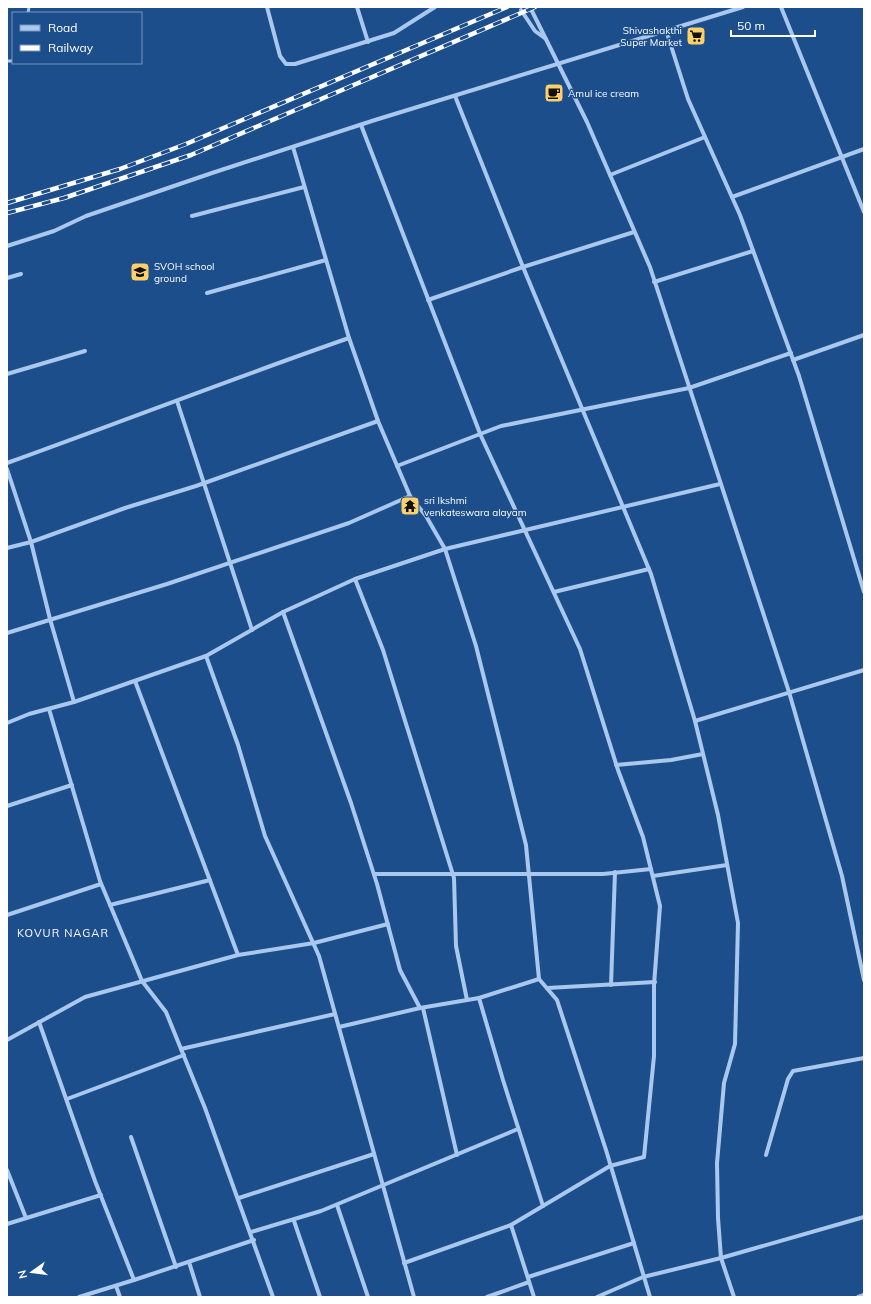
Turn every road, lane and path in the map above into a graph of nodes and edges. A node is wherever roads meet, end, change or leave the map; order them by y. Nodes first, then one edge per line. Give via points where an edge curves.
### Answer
1 (266, 7) edge
2 (357, 7) edge
3 (435, 7) edge
4 (530, 7) edge
5 (743, 7) edge
6 (781, 7) edge
7 (521, 10) dead end
8 (666, 30) junction
9 (546, 39) junction
10 (368, 42) junction
11 (558, 64) junction
12 (455, 96) junction
13 (361, 125) junction
14 (705, 138) junction
15 (293, 147) junction
16 (864, 149) edge
17 (843, 158) junction
18 (610, 175) junction
19 (304, 187) junction
20 (732, 197) junction
21 (864, 212) edge
22 (192, 216) dead end
23 (634, 232) junction
24 (7, 246) edge
25 (753, 251) junction
26 (326, 260) junction
27 (523, 267) junction
28 (21, 274) dead end
29 (7, 278) edge
30 (654, 282) junction
31 (207, 293) dead end
32 (428, 300) junction
33 (864, 336) edge
34 (349, 338) junction
35 (85, 351) dead end
36 (791, 353) junction
37 (793, 360) junction
38 (7, 374) edge
39 (689, 388) junction
40 (177, 402) junction
41 (582, 409) junction
42 (378, 421) junction
43 (480, 433) junction
44 (7, 463) edge
45 (398, 466) junction
46 (7, 469) edge
47 (205, 483) junction
48 (720, 484) junction
49 (410, 496) junction
50 (623, 508) junction
51 (526, 531) junction
52 (31, 542) junction
53 (7, 548) edge
54 (445, 549) junction
55 (230, 563) junction
56 (649, 568) junction
57 (355, 579) junction
58 (554, 592) junction
59 (864, 592) edge
60 (283, 612) junction
61 (50, 619) junction
62 (252, 630) junction
63 (7, 633) edge
64 (206, 656) junction
65 (864, 670) edge
66 (135, 681) junction
67 (789, 692) junction
68 (74, 702) junction
69 (49, 709) junction
70 (695, 721) junction
71 (7, 723) edge
72 (703, 754) junction
73 (616, 765) junction
74 (72, 785) junction
75 (7, 806) edge
76 (727, 865) junction
77 (651, 869) junction
78 (615, 872) junction
79 (374, 874) junction
80 (453, 874) junction
81 (530, 874) junction
82 (652, 876) junction
83 (210, 880) junction
84 (101, 884) junction
85 (110, 905) junction
86 (7, 915) edge
87 (388, 924) junction
88 (314, 943) junction
89 (238, 955) junction
90 (539, 979) junction
91 (864, 980) edge
92 (142, 981) junction
93 (655, 982) junction
94 (611, 985) junction
95 (547, 988) junction
96 (480, 998) junction
97 (467, 1000) junction
98 (422, 1008) junction
99 (336, 1014) junction
100 (40, 1022) junction
101 (339, 1027) junction
102 (7, 1040) edge
103 (181, 1049) junction
104 (184, 1055) junction
105 (864, 1058) edge
106 (67, 1099) junction
107 (518, 1129) junction
108 (131, 1137) dead end
109 (374, 1154) junction
110 (457, 1155) junction
111 (766, 1155) dead end
112 (610, 1166) junction
113 (7, 1170) edge
114 (383, 1186) junction
115 (101, 1195) junction
116 (238, 1198) junction
117 (337, 1205) junction
118 (543, 1206) junction
119 (864, 1217) edge
120 (26, 1218) junction
121 (294, 1221) junction
122 (7, 1224) edge
123 (511, 1225) junction
124 (251, 1232) junction
125 (254, 1240) junction
126 (634, 1243) junction
127 (722, 1258) junction
128 (189, 1262) junction
129 (404, 1263) junction
130 (176, 1267) junction
131 (528, 1277) junction
132 (643, 1277) junction
133 (134, 1280) junction
134 (530, 1282) junction
135 (116, 1286) junction
136 (864, 1295) edge
137 (79, 1297) edge
138 (120, 1297) edge
139 (200, 1297) edge
140 (273, 1297) edge
141 (320, 1297) edge
142 (368, 1297) edge
143 (414, 1297) edge
144 (487, 1297) edge
145 (534, 1297) edge
146 (598, 1297) edge
147 (650, 1297) edge
148 (734, 1297) edge
149 (858, 1297) edge

1 - 10 street via 280,56 286,64 295,64
2 - 10 street
3 - 10 street via 394,33
4 - 9 street
5 - 8 street
6 - 17 street
7 - 9 street via 534,31
8 - 11 street
8 - 14 street via 688,99
9 - 11 street
11 - 12 street
11 - 18 street
12 - 13 street
12 - 27 street
13 - 15 street
13 - 32 street
14 - 18 street
14 - 20 street
15 - 19 street
15 - 24 street via 204,175
16 - 17 street
17 - 20 street
17 - 21 street
18 - 23 street
19 - 22 street
19 - 26 street
20 - 25 street
23 - 27 street
23 - 30 street
25 - 30 street
25 - 36 street
26 - 31 street
26 - 34 street
27 - 32 street
27 - 41 street
28 - 29 street
30 - 39 street
32 - 43 street
33 - 37 street
34 - 40 street via 270,365
34 - 42 street
35 - 38 street
36 - 37 street
36 - 39 street
37 - 59 street
39 - 41 street
39 - 48 street
40 - 44 street
40 - 47 street
41 - 43 street via 501,426
41 - 50 street
42 - 45 street
42 - 47 street
43 - 45 street
43 - 51 street
45 - 49 street
46 - 52 street
47 - 52 street via 125,508
47 - 55 street
48 - 50 street
48 - 67 street
49 - 54 street via 426,516
49 - 55 street via 349,523
50 - 51 street
50 - 56 street
51 - 54 street
51 - 58 street
52 - 53 street
52 - 61 street
54 - 57 street
54 - 81 street via 493,707 526,845
55 - 61 street
55 - 62 street
56 - 58 street
56 - 70 street
57 - 60 street
57 - 80 street via 383,650
58 - 73 street via 580,649
60 - 62 street
60 - 79 street
61 - 63 street
61 - 68 street
62 - 64 street
64 - 66 street
64 - 88 street via 238,745 264,836
65 - 67 street
66 - 68 street
66 - 83 street
67 - 70 street
67 - 91 street via 842,876
68 - 69 street
69 - 71 street
69 - 74 street
70 - 72 street
72 - 73 street
72 - 76 street
73 - 77 street via 643,837
74 - 75 street
74 - 84 street
76 - 82 street
76 - 127 street via 738,923 735,1044 724,1083 717,1163
77 - 78 street
77 - 82 street
78 - 81 street
78 - 94 street
79 - 80 street
79 - 87 street
80 - 81 street
80 - 97 street via 456,946
81 - 90 street
82 - 93 street via 660,906
83 - 85 street
83 - 89 street
84 - 85 street
84 - 86 street
85 - 92 street
87 - 88 street
87 - 98 street via 400,970
88 - 89 street
88 - 99 street
89 - 92 street
90 - 95 street
90 - 96 street
92 - 100 street via 85,997
92 - 103 street via 166,1012
93 - 94 street
93 - 112 street via 654,1056 644,1157
94 - 95 street
95 - 112 street via 557,1000
96 - 97 street
96 - 107 street
97 - 98 street
98 - 101 street
98 - 110 street
99 - 101 street
99 - 103 street
100 - 102 street
100 - 106 street
101 - 109 street
103 - 104 street
104 - 106 street
104 - 116 street
105 - 111 street via 796,1069 791,1073
106 - 115 street
107 - 110 street
107 - 118 street
108 - 130 street
109 - 114 street
109 - 116 street
110 - 114 street
112 - 118 street
112 - 126 street
113 - 120 street
114 - 117 street
114 - 129 street
115 - 120 street
115 - 133 street
116 - 124 street
117 - 121 street
117 - 142 street
118 - 123 street
119 - 127 street
120 - 122 street
121 - 124 street
121 - 141 street
123 - 129 street
123 - 131 street
124 - 125 street
125 - 128 street
125 - 140 street
126 - 131 street
126 - 132 street
127 - 132 street
127 - 148 street
128 - 130 street
128 - 139 street
129 - 143 street
130 - 133 street
131 - 134 street
132 - 146 street
132 - 147 street
133 - 135 street
134 - 144 street
134 - 145 street
135 - 137 street
135 - 138 street
136 - 149 street

